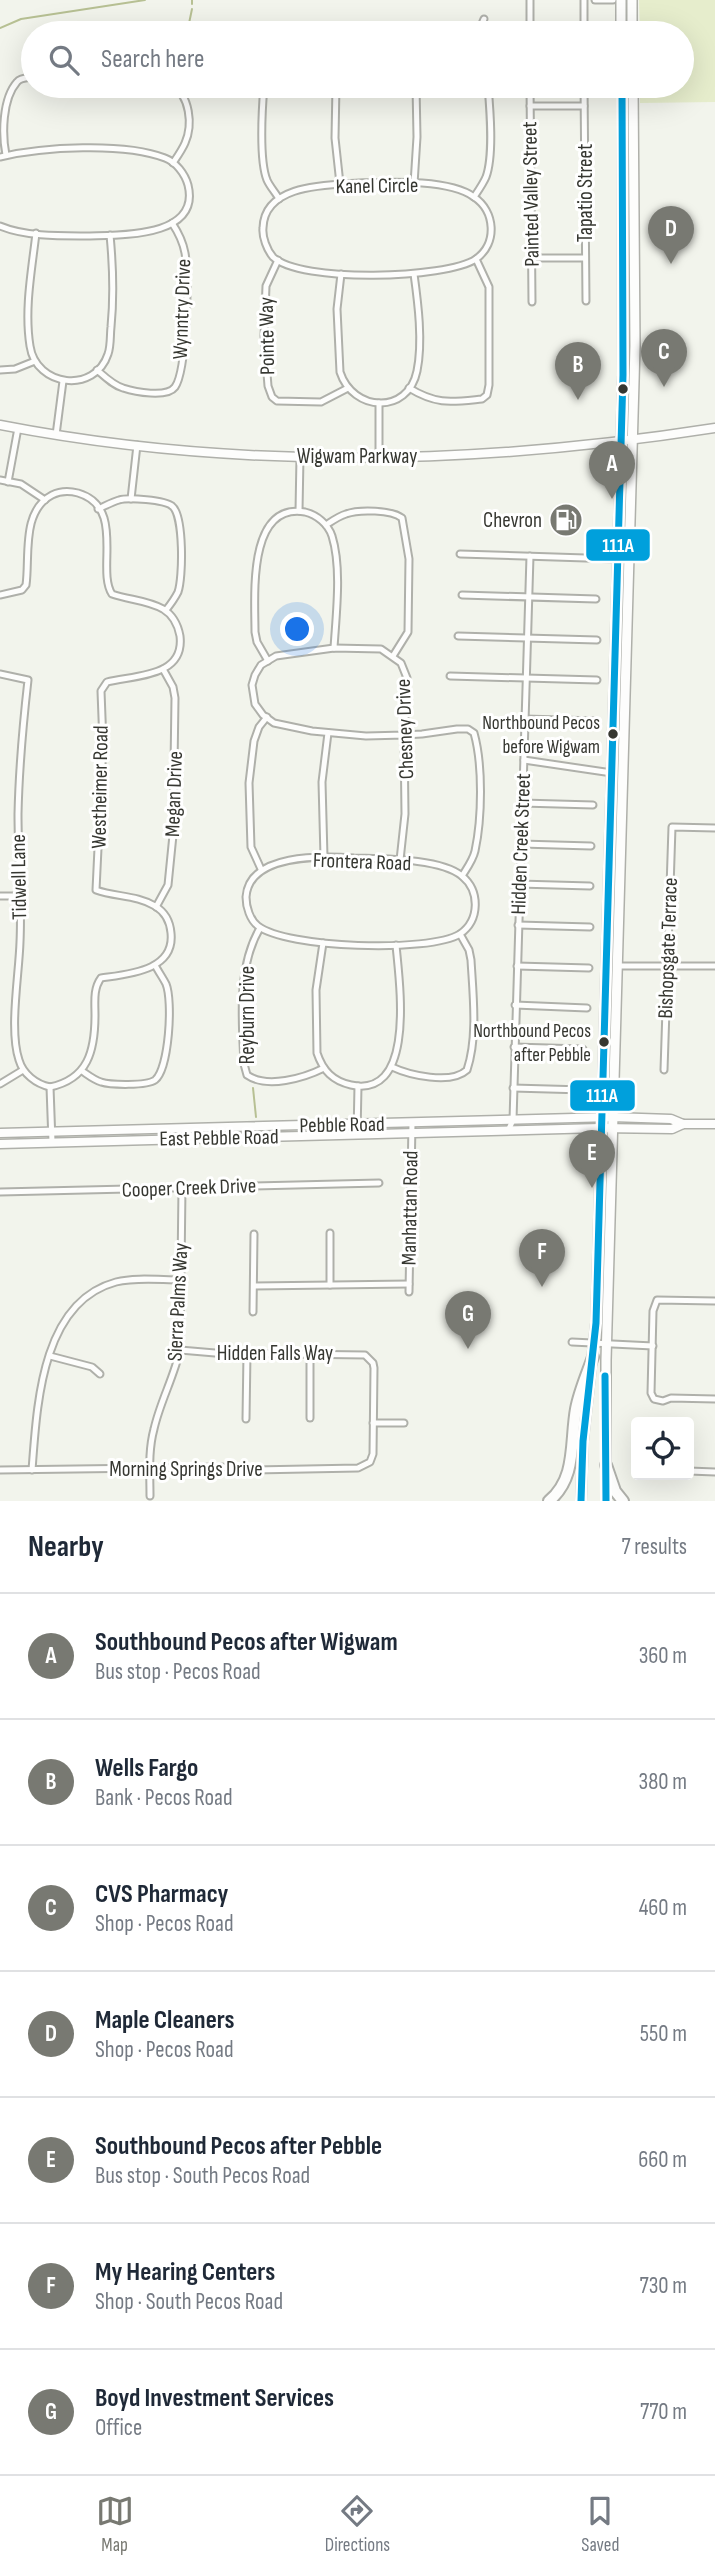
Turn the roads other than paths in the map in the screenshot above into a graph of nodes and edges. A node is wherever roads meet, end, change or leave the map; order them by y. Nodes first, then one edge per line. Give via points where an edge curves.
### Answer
1 (530, 0) edge
2 (584, 0) edge
3 (595, 0) edge
4 (613, 0) edge
5 (621, 0) edge
6 (632, 0) edge
7 (530, 21) edge
8 (584, 21) edge
9 (621, 21) edge
10 (632, 21) edge
11 (21, 80) edge
12 (184, 98) edge
13 (263, 98) edge
14 (336, 98) edge
15 (416, 98) edge
16 (489, 98) edge
17 (530, 98) edge
18 (584, 98) edge
19 (622, 98) edge
20 (633, 98) edge
21 (530, 106) junction
22 (584, 106) junction
23 (3, 156) edge
24 (173, 163) junction
25 (340, 184) junction
26 (414, 184) junction
27 (474, 197) junction
28 (279, 199) junction
29 (623, 211) junction
30 (633, 211) junction
31 (172, 223) junction
32 (0, 226) edge
33 (36, 233) junction
34 (110, 235) junction
35 (532, 258) junction
36 (585, 258) junction
37 (476, 259) junction
38 (278, 260) junction
39 (341, 274) junction
40 (414, 274) junction
41 (586, 300) dead end
42 (532, 302) dead end
43 (35, 361) junction
44 (0, 370) edge
45 (97, 370) junction
46 (64, 381) junction
47 (409, 387) junction
48 (348, 388) junction
49 (379, 403) junction
50 (0, 425) edge
51 (18, 428) junction
52 (715, 428) edge
53 (56, 435) junction
54 (632, 441) junction
55 (621, 442) junction
56 (137, 445) junction
57 (300, 457) junction
58 (379, 458) junction
59 (0, 480) edge
60 (8, 482) junction
61 (131, 499) junction
62 (45, 500) junction
63 (98, 509) junction
64 (299, 511) junction
65 (326, 525) junction
66 (460, 554) dead end
67 (530, 556) junction
68 (617, 559) junction
69 (617, 585) junction
70 (628, 585) junction
71 (0, 595) edge
72 (461, 596) dead end
73 (529, 597) junction
74 (596, 599) dead end
75 (166, 611) junction
76 (458, 636) dead end
77 (528, 637) junction
78 (597, 640) dead end
79 (334, 648) junction
80 (393, 656) junction
81 (268, 661) junction
82 (163, 669) junction
83 (0, 674) edge
84 (450, 676) dead end
85 (526, 678) junction
86 (597, 680) dead end
87 (267, 717) junction
88 (525, 719) junction
89 (595, 721) dead end
90 (328, 733) junction
91 (404, 735) junction
92 (524, 760) junction
93 (611, 772) junction
94 (622, 774) junction
95 (522, 803) junction
96 (593, 805) dead end
97 (715, 828) edge
98 (521, 844) junction
99 (591, 846) dead end
100 (324, 858) junction
101 (400, 860) junction
102 (261, 869) junction
103 (462, 876) junction
104 (519, 884) junction
105 (590, 886) dead end
106 (0, 896) edge
107 (21, 897) junction
108 (156, 907) junction
109 (518, 925) junction
110 (590, 927) dead end
111 (260, 928) junction
112 (460, 934) junction
113 (323, 943) junction
114 (397, 945) junction
115 (155, 965) junction
116 (517, 966) junction
117 (605, 966) junction
118 (617, 966) junction
119 (715, 966) edge
120 (667, 967) junction
121 (589, 968) dead end
122 (515, 1006) junction
123 (587, 1008) dead end
124 (514, 1046) junction
125 (583, 1049) dead end
126 (392, 1067) junction
127 (324, 1068) junction
128 (23, 1070) junction
129 (664, 1070) dead end
130 (82, 1071) junction
131 (0, 1084) edge
132 (358, 1086) junction
133 (50, 1087) junction
134 (513, 1088) junction
135 (584, 1090) dead end
136 (612, 1117) junction
137 (513, 1120) junction
138 (412, 1123) junction
139 (683, 1124) junction
140 (715, 1124) edge
141 (357, 1125) junction
142 (604, 1125) junction
143 (508, 1131) junction
144 (51, 1132) junction
145 (0, 1133) edge
146 (411, 1134) junction
147 (357, 1135) junction
148 (52, 1142) junction
149 (0, 1144) edge
150 (379, 1183) dead end
151 (182, 1188) junction
152 (0, 1192) edge
153 (330, 1233) dead end
154 (254, 1234) dead end
155 (181, 1280) junction
156 (330, 1284) junction
157 (409, 1284) junction
158 (254, 1286) junction
159 (409, 1292) dead end
160 (715, 1301) edge
161 (253, 1312) dead end
162 (572, 1342) dead end
163 (595, 1345) junction
164 (606, 1346) junction
165 (653, 1346) junction
166 (180, 1350) junction
167 (247, 1353) junction
168 (310, 1353) junction
169 (50, 1356) junction
170 (593, 1357) junction
171 (100, 1374) dead end
172 (715, 1399) edge
173 (310, 1418) dead end
174 (246, 1419) dead end
175 (373, 1423) junction
176 (404, 1423) dead end
177 (606, 1465) junction
178 (150, 1468) junction
179 (0, 1470) edge
180 (32, 1470) junction
181 (694, 1471) edge
182 (715, 1472) edge
183 (150, 1496) dead end
184 (549, 1501) edge
185 (581, 1501) edge
186 (606, 1501) edge
187 (623, 1501) edge

1 - 7 street
2 - 8 street
3 - 4 street
5 - 9 main road
6 - 10 main road
11 - 23 street via 5,116
12 - 24 street via 188,133
13 - 28 street via 265,169
14 - 25 street
15 - 26 street
16 - 27 street via 488,167
17 - 21 street, Painted Valley Street
18 - 22 street, Tapatio Street
19 - 29 main road
20 - 30 main road
21 - 22 street
21 - 35 street, Painted Valley Street
22 - 36 street, Tapatio Street
23 - 24 street via 47,148 104,148
24 - 31 street via 180,168 190,194 179,219
25 - 26 street, Kanel Circle
25 - 28 street, Kanel Circle via 304,189
26 - 27 street, Kanel Circle via 447,187
27 - 37 street via 489,214 492,229 489,243
28 - 38 street via 265,215 262,229 265,244
29 - 30 main road
29 - 55 main road
30 - 54 main road
31 - 34 street
31 - 45 street, Wynntry Drive via 185,253 187,305 176,386 158,393 125,389
32 - 33 street
33 - 34 street
33 - 43 street via 28,299
34 - 45 street via 114,299 109,352
35 - 36 street
35 - 42 street, Painted Valley Street
36 - 41 street, Tapatio Street
37 - 40 street via 450,269
37 - 47 street via 490,297 487,394 482,400 446,403 425,398
38 - 39 street via 289,267
38 - 48 street, Pointe Way via 266,286 264,336 272,397 321,402
39 - 40 street
39 - 48 street via 337,335 340,372
40 - 47 street via 418,363
43 - 44 street
43 - 46 street via 44,372
45 - 46 street via 89,377
46 - 53 street
47 - 49 street via 388,403
48 - 49 street via 369,403
49 - 58 street
50 - 51 main road, Wigwam Parkway
51 - 53 main road, Wigwam Parkway
51 - 60 street
52 - 54 main road, Wigwam Parkway
53 - 56 main road, Wigwam Parkway
54 - 55 main road, Wigwam Parkway
54 - 70 main road
55 - 58 main road, Wigwam Parkway via 514,453
55 - 68 main road
56 - 57 main road, Wigwam Parkway
56 - 61 street
57 - 58 main road, Wigwam Parkway
57 - 64 street
59 - 60 street
60 - 62 street via 28,487
61 - 63 street
61 - 75 street via 175,508 180,584
62 - 63 street via 71,491 86,496
62 - 71 street via 29,533 26,584 22,590
63 - 75 street via 106,525 107,587 112,594
64 - 65 street via 311,513
64 - 81 street via 274,519 262,537 255,632
65 - 79 street via 336,569
65 - 80 street, Chesney Drive via 352,513 387,512 402,518 409,559 408,632
66 - 67 street
67 - 68 street
67 - 73 street, Hidden Creek Street
68 - 69 main road
69 - 70 main road
69 - 93 main road
70 - 94 main road
72 - 73 street
73 - 74 street
73 - 77 street, Hidden Creek Street
75 - 82 street via 178,625 180,639 177,653
76 - 77 street
77 - 78 street
77 - 85 street, Hidden Creek Street
79 - 80 street via 381,649
79 - 81 street via 288,653
80 - 91 street, Chesney Drive via 407,677
81 - 87 street via 261,665 252,685 255,704
82 - 108 street, Megan Drive via 173,687 176,794 168,885
82 - 108 street, Westheimer Road via 107,682 101,691 96,890
83 - 107 street, Tidwell Lane via 28,680 18,813
84 - 85 street
85 - 86 street
85 - 88 street, Hidden Creek Street
87 - 90 street via 274,723
87 - 102 street via 254,741 249,796 251,847
88 - 89 street
88 - 92 street, Hidden Creek Street
90 - 91 street
90 - 100 street via 322,782
91 - 101 street, Chesney Drive via 406,784
91 - 103 street via 471,731 478,746 475,851
92 - 93 street
92 - 95 street, Hidden Creek Street
93 - 94 street
93 - 117 main road
94 - 118 main road
95 - 96 street
95 - 98 street, Hidden Creek Street
97 - 120 street, Bishopsgate Terrace via 671,827
98 - 99 street
98 - 104 street, Hidden Creek Street
100 - 101 street, Frontera Road
100 - 102 street, Frontera Road
101 - 103 street, Frontera Road via 438,866
102 - 111 street via 249,884 246,899 248,913
103 - 112 street via 474,892 476,905 473,919
104 - 105 street
104 - 109 street, Hidden Creek Street
106 - 107 street
107 - 128 street, Tidwell Lane via 15,1020
108 - 115 street via 170,924 172,937 168,951
109 - 110 street
109 - 116 street, Hidden Creek Street
111 - 113 street
111 - 127 street, Reyburn Drive via 247,953 247,1075 262,1080 298,1080
112 - 114 street via 435,942
112 - 126 street via 469,950 473,988 467,1070 455,1076 417,1077
113 - 114 street
113 - 127 street via 315,1025 317,1053
114 - 126 street via 400,1028
115 - 130 street via 101,978 96,985 94,1037
115 - 130 street via 166,984 169,1019 158,1078 152,1083 109,1084
116 - 121 street
116 - 122 street, Hidden Creek Street
117 - 118 street
117 - 142 main road
118 - 120 street
118 - 136 main road
119 - 120 street
120 - 129 street, Bishopsgate Terrace
122 - 123 street
122 - 124 street, Hidden Creek Street
124 - 125 street
124 - 134 street, Hidden Creek Street
126 - 132 street via 377,1081
127 - 132 street via 339,1082
128 - 131 street
128 - 133 street
130 - 133 street via 70,1081
132 - 141 street
133 - 144 street
134 - 135 street
134 - 137 street, Hidden Creek Street
136 - 139 main road, Pebble Road via 671,1119
136 - 142 main road
137 - 138 main road, Pebble Road
137 - 142 main road, Pebble Road
137 - 143 street, Hidden Creek Street
138 - 141 main road, Pebble Road
138 - 146 street, Manhattan Road
139 - 140 main road, Pebble Road
139 - 142 main road, Pebble Road via 672,1129
141 - 144 main road, Pebble Road
141 - 147 street
142 - 143 main road, East Pebble Road
142 - 163 main road
142 - 164 main road
143 - 146 main road, East Pebble Road
144 - 145 main road, Pebble Road
144 - 148 street
146 - 147 main road, East Pebble Road
146 - 157 street, Manhattan Road
147 - 148 main road, East Pebble Road
148 - 149 main road, East Pebble Road
150 - 151 street, Cooper Creek Drive
151 - 152 street, Cooper Creek Drive
151 - 155 street, Sierra Palms Way
153 - 156 street
154 - 158 street
155 - 166 street, Sierra Palms Way
155 - 169 street via 131,1280 96,1290 64,1319
156 - 157 street
156 - 158 street
157 - 159 street, Manhattan Road
158 - 161 street
160 - 165 street via 657,1300
162 - 163 street
163 - 164 street
163 - 170 main road
164 - 165 street
164 - 177 main road
165 - 172 street via 654,1399
166 - 167 street, Hidden Falls Way
166 - 178 street, Sierra Palms Way via 154,1428
167 - 168 street, Hidden Falls Way
167 - 174 street
168 - 173 street
168 - 175 street, Hidden Falls Way via 359,1353 370,1358 374,1368
169 - 171 street via 92,1367
169 - 180 street via 36,1413
170 - 184 highway via 576,1407 567,1478
170 - 185 main road via 583,1432
175 - 176 street
175 - 178 street, Morning Springs Drive via 373,1454 370,1462 358,1468
177 - 186 main road
177 - 187 highway
178 - 180 street, Morning Springs Drive
178 - 183 street, Sierra Palms Way
179 - 180 street, Morning Springs Drive
181 - 182 street

